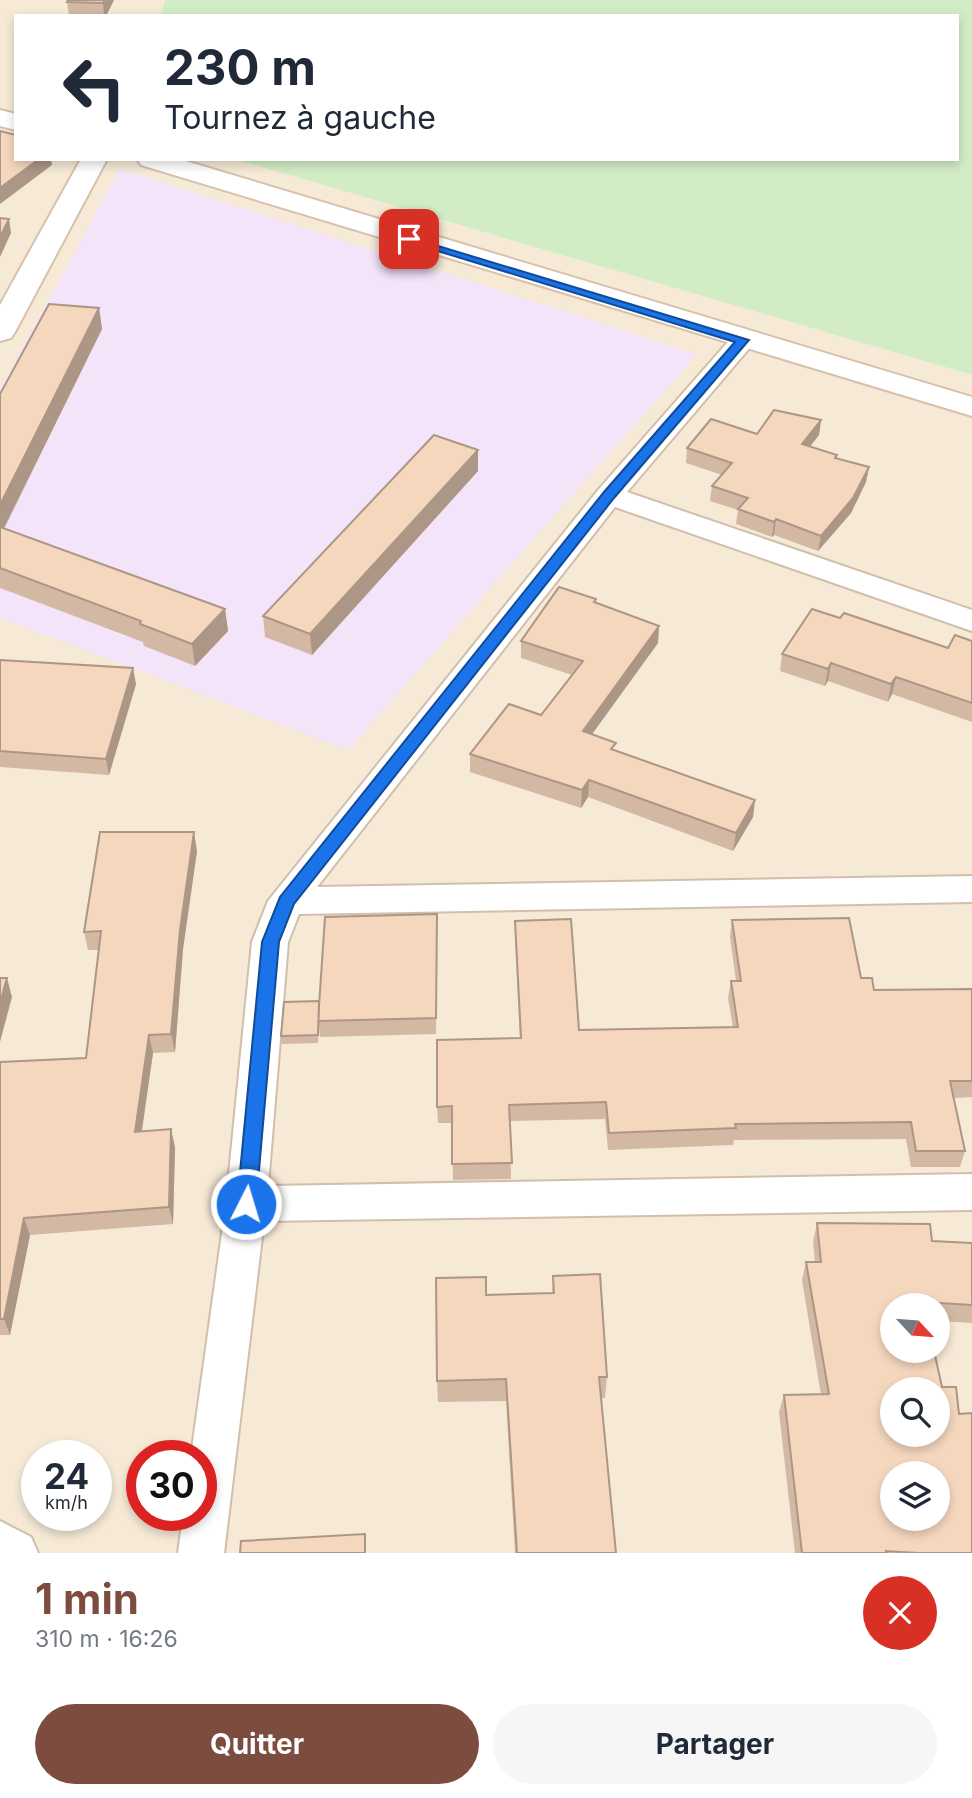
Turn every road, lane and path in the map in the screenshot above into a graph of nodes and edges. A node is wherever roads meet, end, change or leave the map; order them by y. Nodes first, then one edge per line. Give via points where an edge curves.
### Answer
1 (93, 161) edge
2 (157, 161) edge
3 (0, 332) edge
4 (743, 340) junction
5 (972, 407) edge
6 (609, 495) junction
7 (972, 621) edge
8 (972, 888) edge
9 (286, 901) junction
10 (972, 1192) edge
11 (246, 1204) junction
12 (0, 1544) edge
13 (15, 1553) edge
14 (201, 1553) edge

1 - 3 street
2 - 4 street
4 - 5 street
4 - 6 street
6 - 7 street
6 - 9 street
8 - 9 street
9 - 11 street via 270,942
10 - 11 street
11 - 14 street
12 - 13 street

